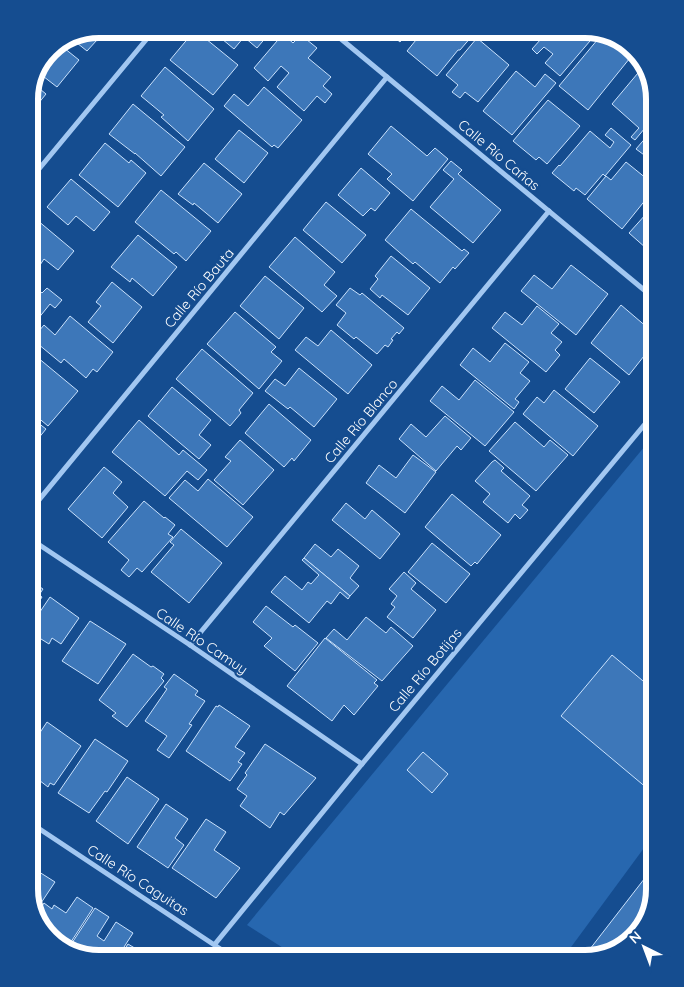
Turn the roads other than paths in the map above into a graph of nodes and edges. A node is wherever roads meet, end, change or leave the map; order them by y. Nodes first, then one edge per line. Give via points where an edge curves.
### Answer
1 (148, 37) edge
2 (339, 37) edge
3 (387, 77) junction
4 (38, 170) edge
5 (549, 211) junction
6 (646, 292) edge
7 (646, 423) edge
8 (37, 502) edge
9 (37, 544) edge
10 (190, 645) junction
11 (362, 764) junction
12 (37, 827) edge
13 (214, 944) junction
14 (222, 949) edge

1 - 4 street
2 - 3 street, Calle Río Cañas
3 - 5 street, Calle Río Cañas
3 - 8 street, Calle Río Bauta
5 - 6 street, Calle Río Cañas
5 - 10 street, Calle Río Blanco
7 - 11 street, Calle Río Botijas
9 - 10 street, Calle Río Camuy
10 - 11 street, Calle Río Camuy
11 - 13 street, Calle Río Botijas
12 - 13 street, Calle Río Caguitas
13 - 14 street, Calle Río Caguitas

